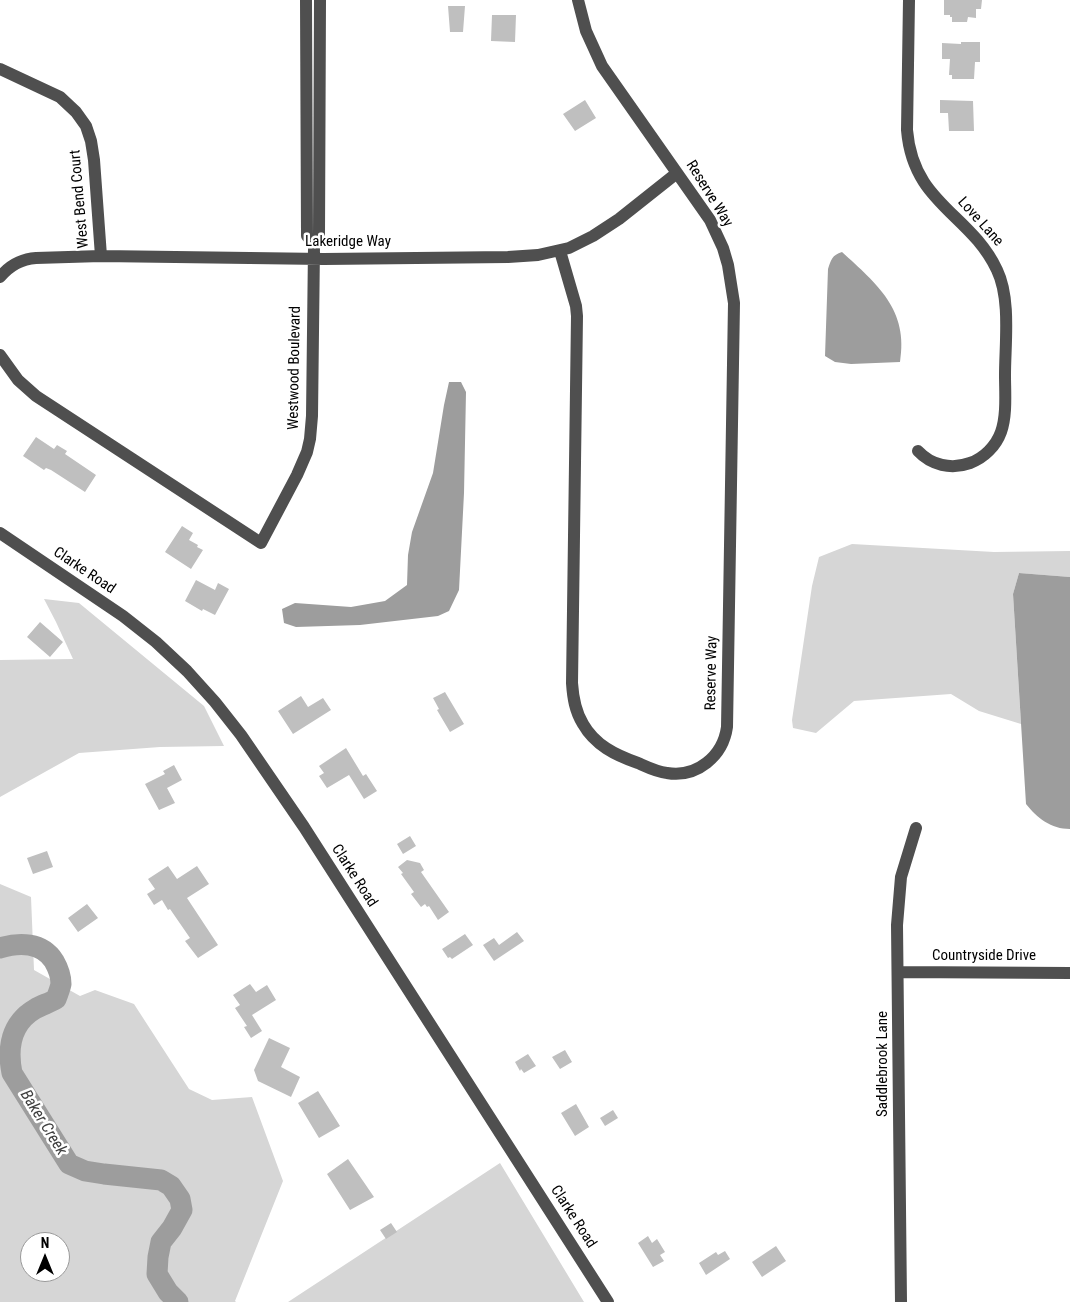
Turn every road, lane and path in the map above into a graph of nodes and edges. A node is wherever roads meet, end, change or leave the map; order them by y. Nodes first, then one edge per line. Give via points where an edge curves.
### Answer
1 (306, 0) edge
2 (320, 0) edge
3 (578, 0) edge
4 (909, 0) edge
5 (0, 69) edge
6 (677, 173) junction
7 (314, 243) junction
8 (560, 251) junction
9 (101, 256) junction
10 (313, 259) junction
11 (0, 277) edge
12 (0, 355) edge
13 (918, 451) dead end
14 (0, 533) edge
15 (916, 828) dead end
16 (898, 972) junction
17 (1070, 973) edge
18 (608, 1302) edge
19 (901, 1302) edge

1 - 7 street, Westwood Boulevard via 307,236
2 - 7 street, Westwood Boulevard via 319,235
3 - 6 street, Reserve Way via 586,31 602,66
4 - 13 street, Love Lane via 907,130 911,156 926,187 994,264 1002,284 1006,311 1004,412 1001,433 994,445 976,460 958,466 934,464
5 - 9 street, West Bend Court via 60,98 86,126 94,160
6 - 8 street, Lakeridge Way via 606,228
6 - 8 street, Reserve Way via 719,239 728,265 734,303 727,727 716,755 689,772 662,772 614,754 588,731 575,707 572,683 577,316
7 - 10 street, Westwood Boulevard
8 - 10 street, Lakeridge Way via 508,257
9 - 10 street, Lakeridge Way
9 - 11 street, Lakeridge Way via 28,258 14,264
10 - 12 street, Westwood Boulevard via 310,439 297,475 261,543 36,396 18,380
14 - 18 street, Clarke Road via 149,637 215,702 304,827
15 - 16 street, Saddlebrook Lane via 901,877
16 - 17 street, Countryside Drive
16 - 19 street, Saddlebrook Lane

